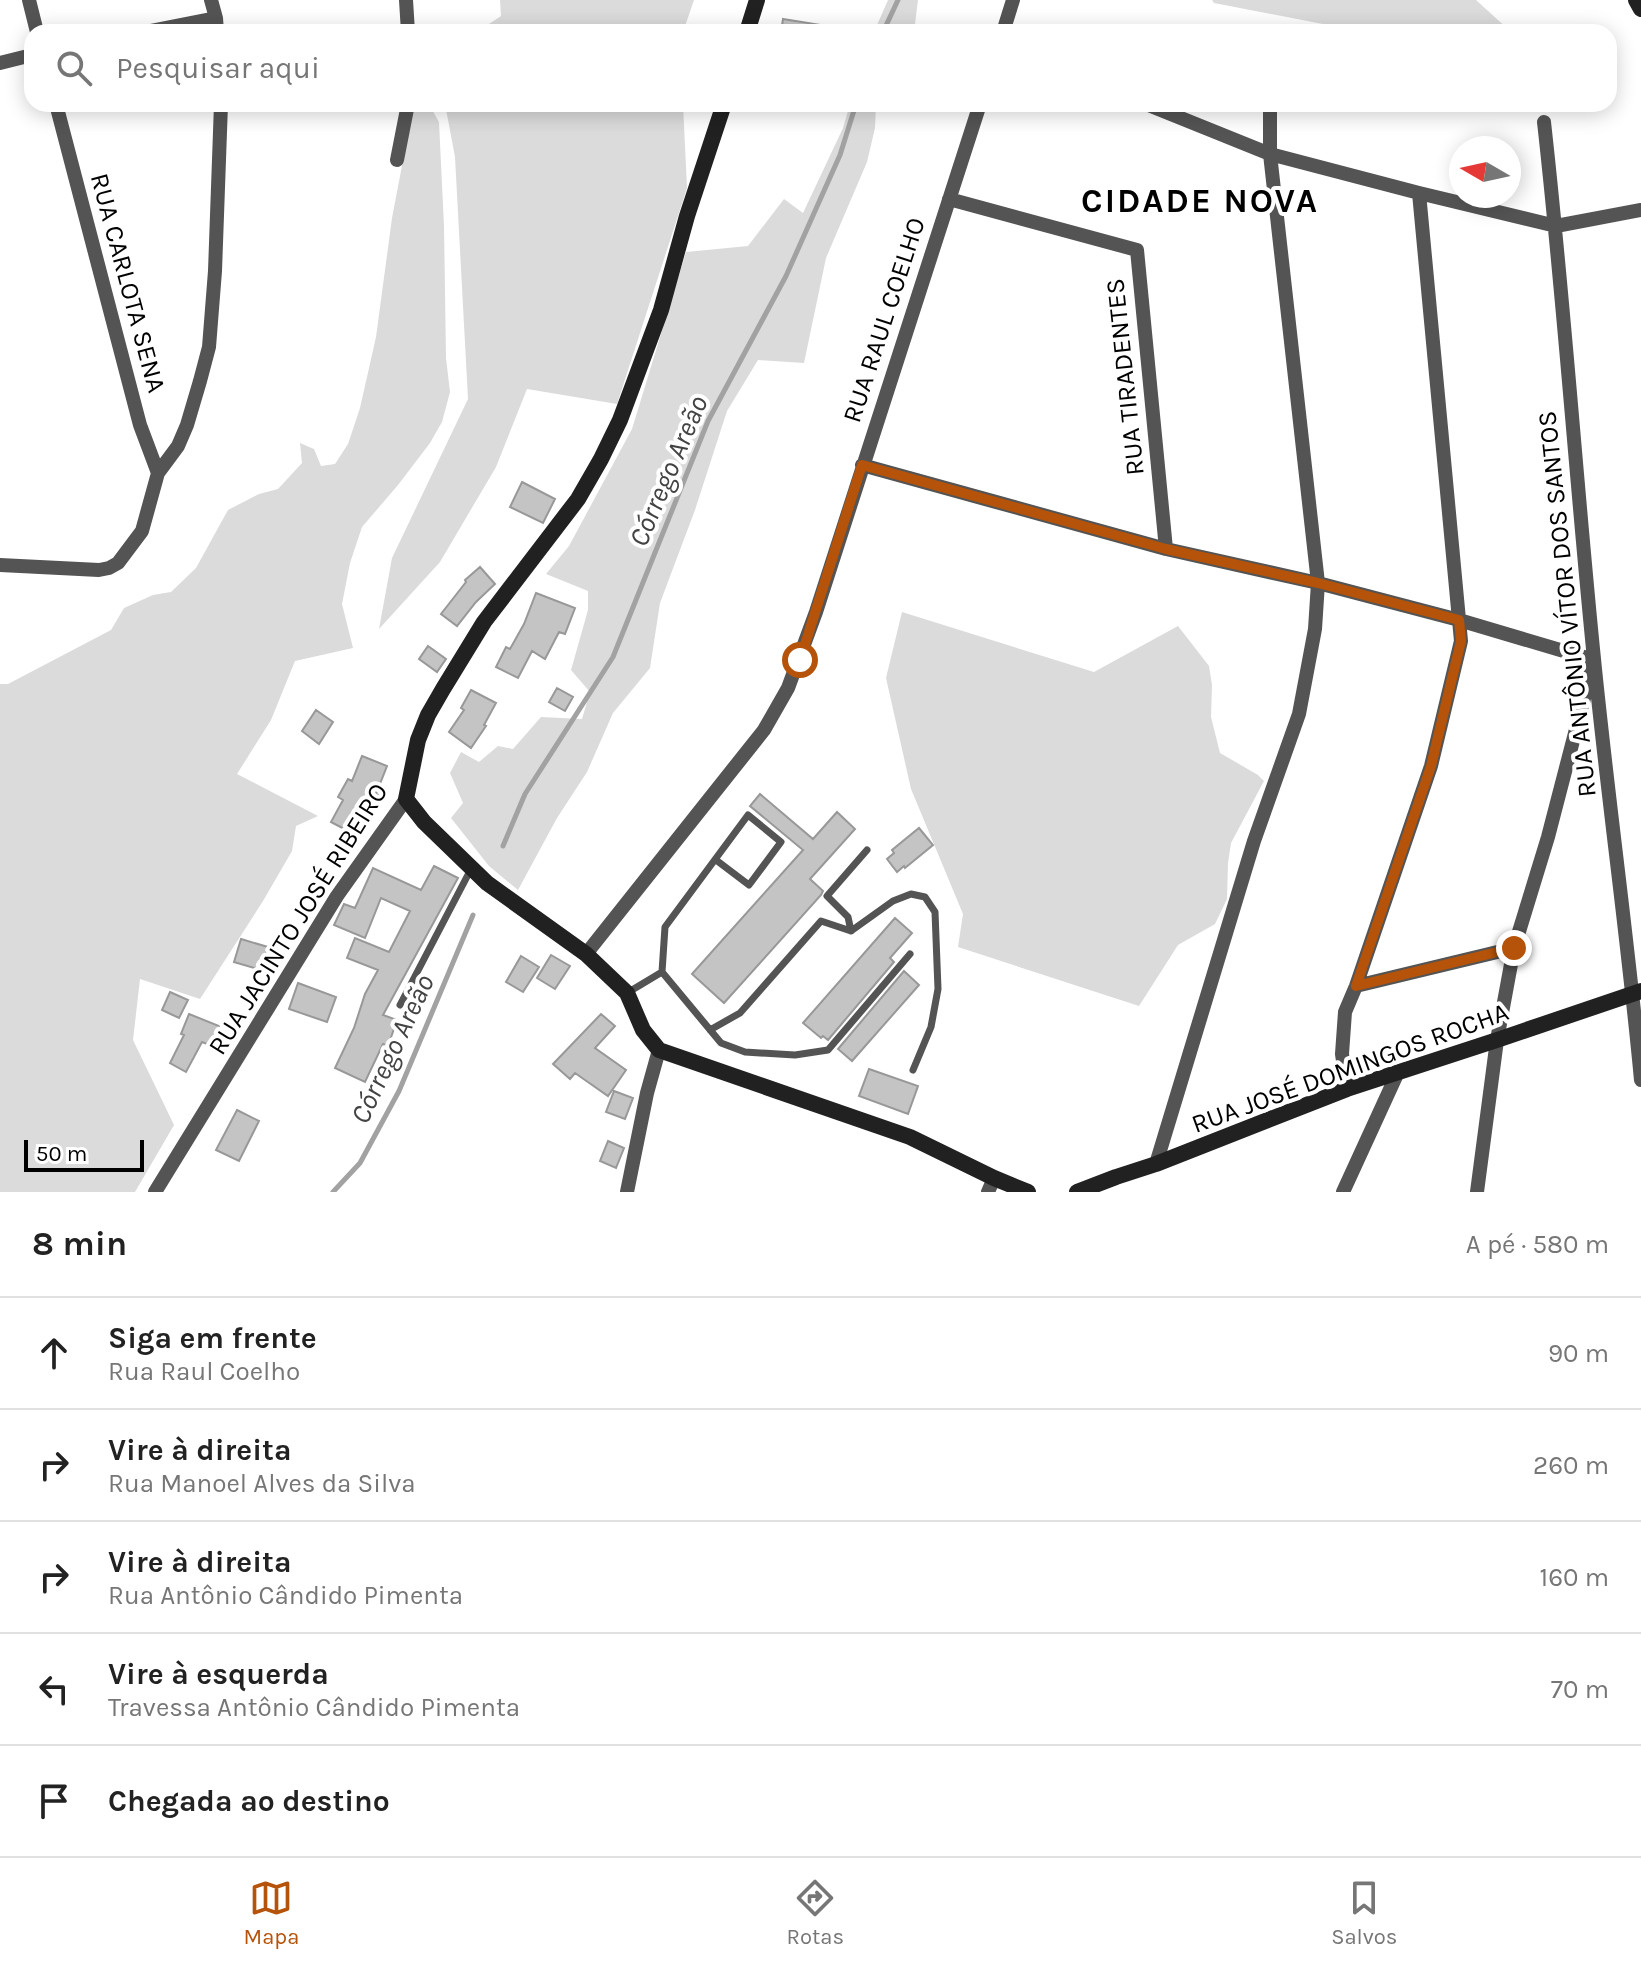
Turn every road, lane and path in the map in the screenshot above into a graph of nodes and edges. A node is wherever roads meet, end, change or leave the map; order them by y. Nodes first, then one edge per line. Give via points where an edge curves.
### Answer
1 (29, 0) edge
2 (211, 0) edge
3 (406, 0) edge
4 (757, 0) edge
5 (1013, 0) edge
6 (1636, 0) edge
7 (1641, 9) edge
8 (35, 24) edge
9 (216, 24) edge
10 (408, 24) edge
11 (750, 24) edge
12 (1006, 24) edge
13 (24, 57) edge
14 (0, 63) edge
15 (58, 112) edge
16 (221, 112) edge
17 (406, 112) edge
18 (721, 112) edge
19 (977, 112) edge
20 (1166, 112) edge
21 (1270, 112) edge
22 (1544, 122) dead end
23 (1270, 154) junction
24 (397, 160) dead end
25 (1419, 193) junction
26 (949, 199) junction
27 (1641, 210) edge
28 (1556, 226) junction
29 (862, 465) junction
30 (158, 473) junction
31 (1166, 549) junction
32 (0, 565) edge
33 (1318, 583) junction
34 (1459, 620) junction
35 (1594, 660) junction
36 (406, 799) junction
37 (867, 850) dead end
38 (716, 860) junction
39 (471, 868) junction
40 (851, 931) junction
41 (1514, 948) junction
42 (586, 954) junction
43 (910, 954) dead end
44 (662, 972) junction
45 (1356, 986) junction
46 (1637, 992) edge
47 (627, 993) junction
48 (400, 1005) dead end
49 (710, 1030) junction
50 (1497, 1040) junction
51 (659, 1050) junction
52 (913, 1070) dead end
53 (1398, 1072) junction
54 (1641, 1080) edge
55 (1347, 1089) junction
56 (1156, 1164) junction
57 (991, 1185) edge
58 (155, 1192) edge
59 (627, 1192) edge
60 (1028, 1192) edge
61 (1077, 1192) edge
62 (1343, 1192) edge
63 (1477, 1192) edge

1 - 8 street
2 - 9 street
3 - 10 street
4 - 11 street
5 - 12 street
6 - 7 street
13 - 14 street
15 - 30 street, RUA CARLOTA SENA via 140,425
16 - 30 street via 209,347 187,425
17 - 24 street
18 - 36 street, RUA JACINTO JOSÉ RIBEIRO via 661,310 620,420 578,499 484,622 428,715
19 - 26 street, RUA RAUL COELHO
20 - 23 street
21 - 23 street
22 - 28 street, RUA ANTÔNIO VÍTOR DOS SANTOS
23 - 25 street
23 - 33 street
25 - 28 street
25 - 34 street
26 - 29 street, RUA RAUL COELHO
26 - 31 street, RUA TIRADENTES via 1137,250
27 - 28 street
28 - 35 street, RUA ANTÔNIO VÍTOR DOS SANTOS
29 - 31 street
29 - 42 street, RUA RAUL COELHO via 800,660 776,709
30 - 32 street via 142,531 118,563 99,570
31 - 33 street
33 - 34 street
33 - 56 street via 1299,714 1254,841
34 - 35 street
34 - 45 street via 1461,641 1431,766
35 - 41 street
35 - 46 street, RUA ANTÔNIO VÍTOR DOS SANTOS
36 - 39 street
36 - 58 street, RUA JACINTO JOSÉ RIBEIRO via 337,896
37 - 40 lane via 827,896 848,917
38 - 38 lane via 748,815 781,842 749,885
38 - 44 lane via 665,927
39 - 42 street
39 - 48 lane
40 - 49 lane via 821,921 740,1013
40 - 52 lane via 911,894 925,897 935,912 938,989 931,1027
41 - 45 street
41 - 50 street
42 - 47 street
43 - 49 lane via 828,1050 795,1055 745,1052 721,1043
44 - 47 lane
44 - 49 lane
45 - 55 street via 1345,1012 1342,1054
46 - 50 street, RUA JOSÉ DOMINGOS ROCHA
46 - 54 street, RUA ANTÔNIO VÍTOR DOS SANTOS
47 - 51 street via 643,1030
50 - 53 street, RUA JOSÉ DOMINGOS ROCHA
50 - 63 street
51 - 57 street via 910,1137
51 - 59 street
53 - 55 street, RUA JOSÉ DOMINGOS ROCHA
53 - 62 street
55 - 56 street, RUA JOSÉ DOMINGOS ROCHA
56 - 61 street, RUA JOSÉ DOMINGOS ROCHA
57 - 60 street

